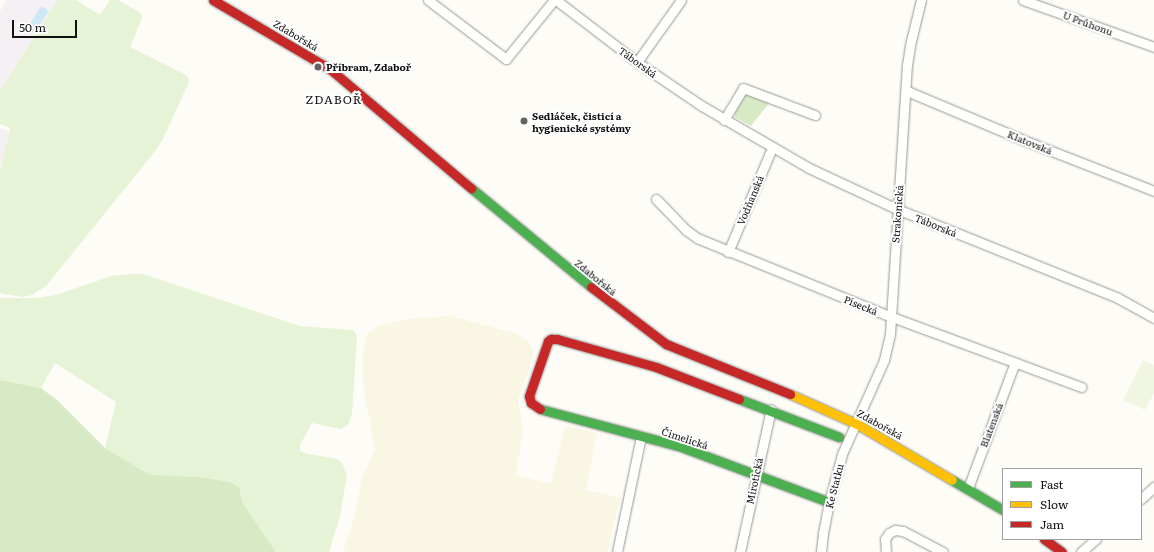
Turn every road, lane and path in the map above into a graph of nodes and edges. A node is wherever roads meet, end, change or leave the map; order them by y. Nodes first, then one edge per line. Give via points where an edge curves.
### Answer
1 (213, 0) edge
2 (428, 0) edge
3 (555, 0) edge
4 (681, 0) edge
5 (921, 0) edge
6 (1023, 0) edge
7 (1154, 47) edge
8 (637, 62) junction
9 (907, 92) junction
10 (815, 115) dead end
11 (724, 120) junction
12 (772, 148) junction
13 (1154, 191) edge
14 (656, 199) dead end
15 (897, 209) junction
16 (728, 252) junction
17 (892, 317) junction
18 (1154, 318) edge
19 (1015, 362) junction
20 (1081, 387) dead end
21 (771, 409) junction
22 (857, 424) junction
23 (641, 436) junction
24 (839, 437) dead end
25 (755, 475) junction
26 (1154, 487) edge
27 (968, 488) junction
28 (1142, 498) edge
29 (829, 502) junction
30 (1002, 509) edge
31 (1045, 540) edge
32 (1095, 540) edge
33 (1050, 549) edge
34 (617, 552) edge
35 (740, 552) edge
36 (821, 552) edge
37 (886, 552) edge
38 (943, 552) edge
39 (1062, 552) edge
40 (1081, 552) edge

1 - 22 street, Zdabořská via 330,69 623,313 666,344 805,400
2 - 3 street, Táborská via 506,59
3 - 8 street, Táborská
4 - 8 street
5 - 9 street, Strakonická via 910,41
6 - 7 street, U Průhonu
8 - 11 street, Táborská
9 - 13 street, Klatovská
9 - 15 street, Strakonická
10 - 11 street via 743,88
11 - 12 street, Táborská
12 - 15 street, Táborská
12 - 16 street, Vodňanská
14 - 16 street, Písecká via 686,230
15 - 17 street, Strakonická
15 - 18 street, Táborská via 1118,298
16 - 17 street, Písecká
17 - 19 street, Písecká
17 - 22 street, Strakonická via 884,360
19 - 20 street, Písecká
19 - 27 street, Blatenská
21 - 23 street, Čimelická via 656,367 551,339 529,396 531,403 537,408
21 - 24 street
21 - 25 street, Mirotická
22 - 27 street, Zdabořská
22 - 29 street, Ke Statku via 842,454
23 - 25 street, Čimelická via 679,446
23 - 34 street
25 - 29 street, Čimelická
25 - 35 street, Mirotická
26 - 28 street
27 - 30 street, Zdabořská
29 - 36 street, Ke Statku
31 - 33 street
32 - 40 street
33 - 39 street
37 - 38 street via 885,539 895,530 903,531

